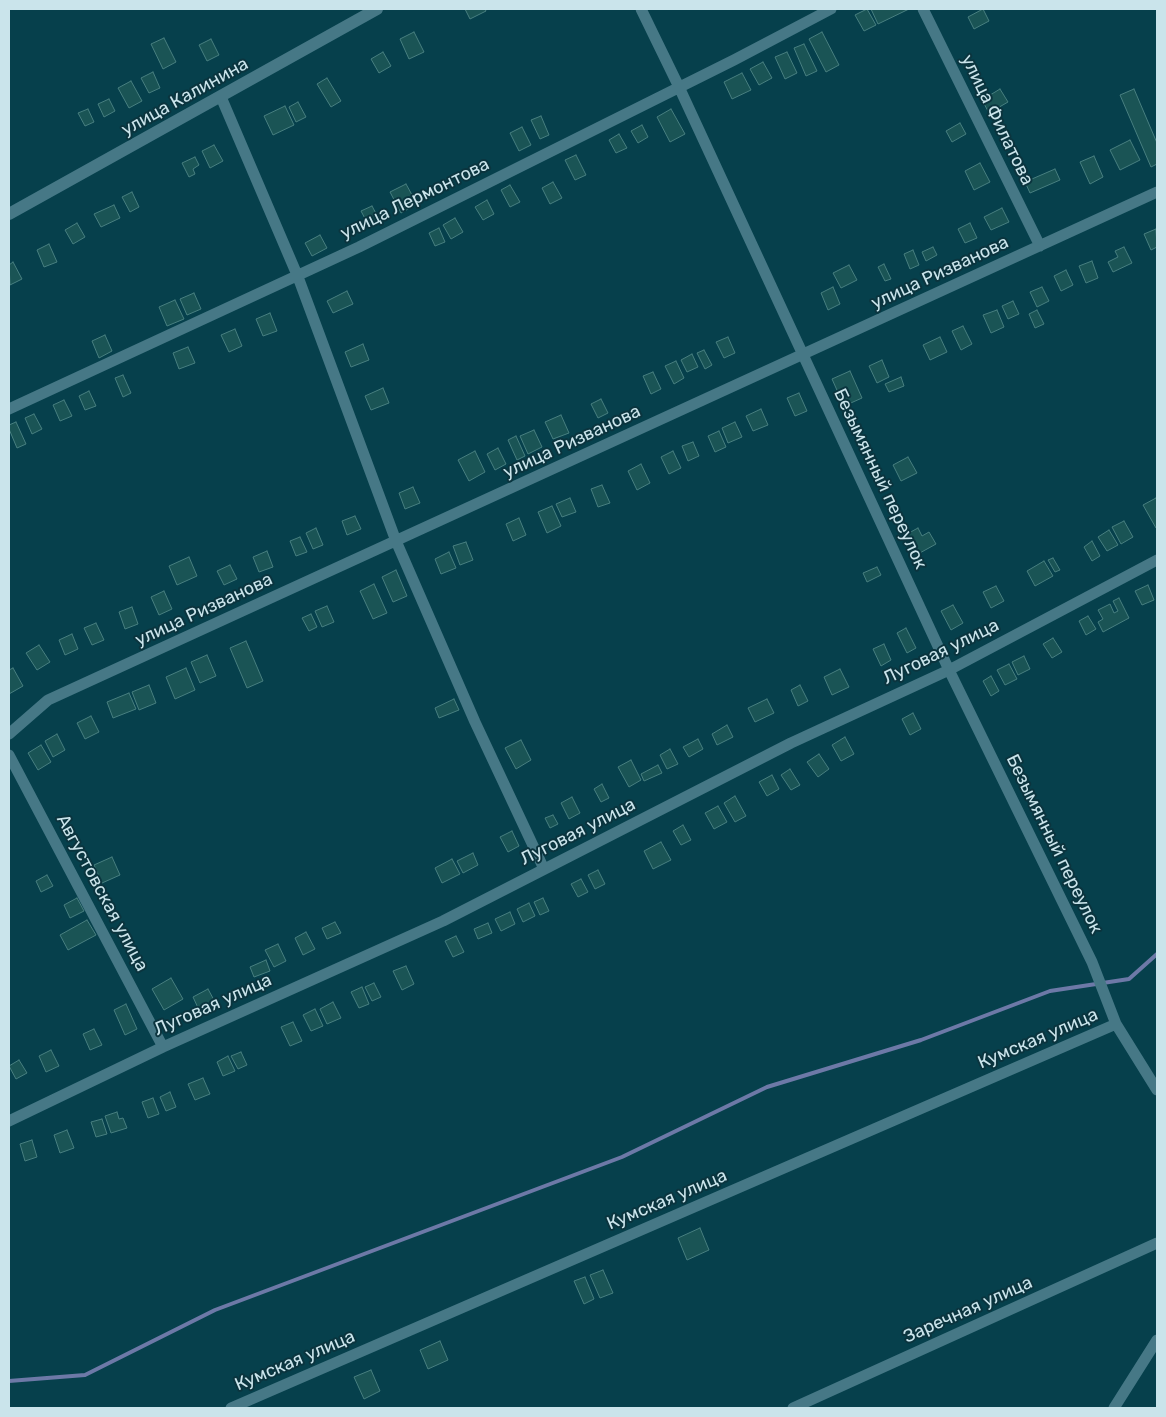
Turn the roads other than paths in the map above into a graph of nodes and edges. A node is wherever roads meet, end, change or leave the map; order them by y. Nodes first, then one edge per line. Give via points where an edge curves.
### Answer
1 (377, 9) edge
2 (641, 9) edge
3 (831, 9) edge
4 (922, 9) edge
5 (680, 87) junction
6 (221, 97) junction
7 (1157, 192) edge
8 (9, 214) edge
9 (1040, 246) junction
10 (298, 277) junction
11 (802, 355) junction
12 (9, 409) edge
13 (396, 541) junction
14 (1157, 560) edge
15 (949, 670) junction
16 (9, 734) edge
17 (9, 755) edge
18 (544, 869) junction
19 (1116, 1024) junction
20 (164, 1047) junction
21 (1157, 1090) edge
22 (9, 1122) edge
23 (1157, 1243) edge
24 (1157, 1340) edge
25 (231, 1408) edge
26 (793, 1408) edge
27 (1114, 1408) edge

1 - 6 street, улица Калинина
2 - 5 street, Безымянный переулок
3 - 5 street, улица Лермонтова
4 - 9 street, улица Филатова
5 - 10 street, улица Лермонтова
5 - 11 street, Безымянный переулок
6 - 8 street, улица Калинина
6 - 10 street
7 - 9 street, улица Ризванова
9 - 11 street, улица Ризванова
10 - 12 street, улица Лермонтова
10 - 13 street
11 - 13 street, улица Ризванова
11 - 15 street, Безымянный переулок
13 - 16 street, улица Ризванова via 48,700
13 - 18 street
14 - 15 street, Луговая улица
15 - 18 street, Луговая улица via 791,743
15 - 19 street, Безымянный переулок via 1092,962
17 - 20 street, Августовская улица
18 - 20 street, Луговая улица via 443,921
19 - 21 street, Безымянный переулок
19 - 25 street, Кумская улица
20 - 22 street, Луговая улица
23 - 26 street, Заречная улица
24 - 27 street

